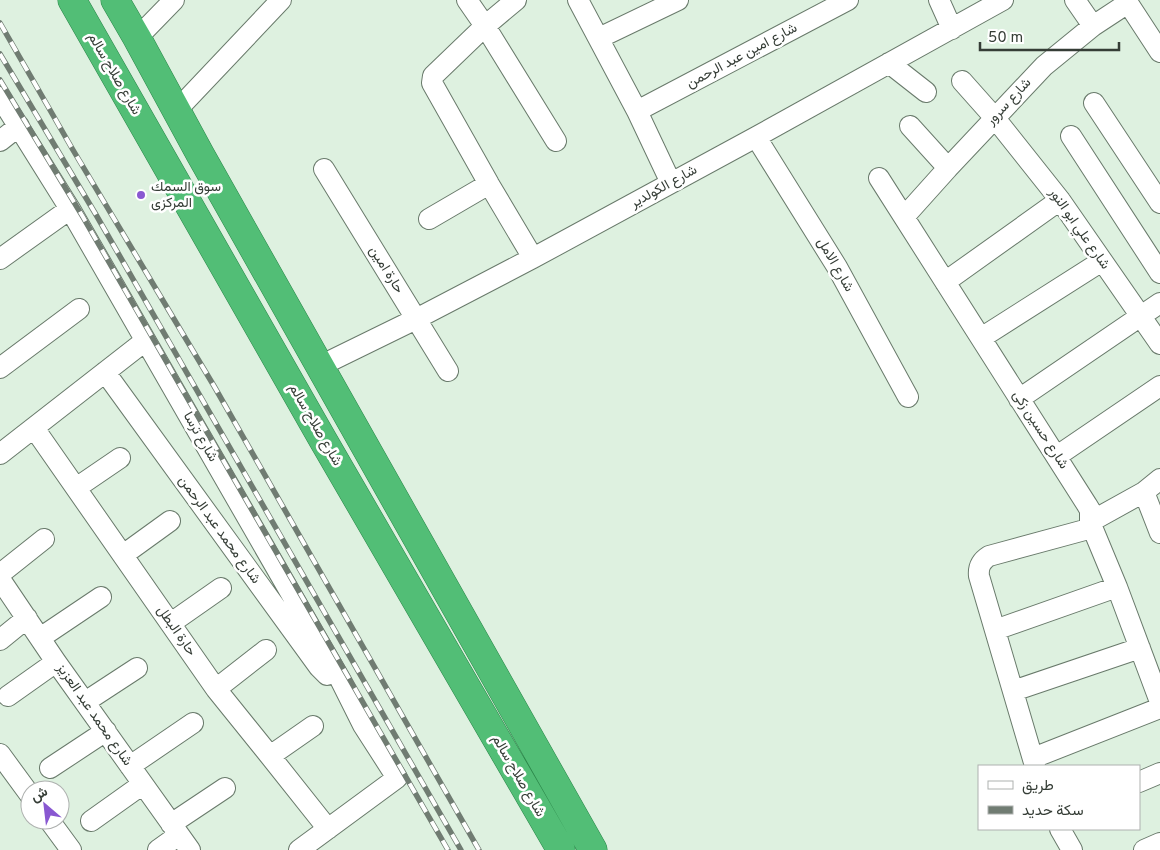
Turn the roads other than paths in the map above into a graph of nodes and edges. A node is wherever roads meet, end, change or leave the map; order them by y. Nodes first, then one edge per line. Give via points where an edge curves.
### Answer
1 (72, 0) edge
2 (115, 0) edge
3 (174, 0) edge
4 (280, 0) edge
5 (467, 0) edge
6 (516, 0) edge
7 (578, 0) edge
8 (678, 0) edge
9 (848, 0) edge
10 (939, 0) edge
11 (1003, 0) edge
12 (1074, 0) edge
13 (1127, 2) edge
14 (484, 26) junction
15 (1093, 26) junction
16 (952, 29) junction
17 (137, 38) junction
18 (599, 38) junction
19 (1158, 44) edge
20 (889, 63) junction
21 (962, 81) dead end
22 (926, 92) dead end
23 (0, 97) edge
24 (1094, 103) dead end
25 (176, 111) junction
26 (637, 111) junction
27 (994, 117) junction
28 (19, 126) junction
29 (910, 126) dead end
30 (1070, 136) dead end
31 (756, 137) junction
32 (0, 141) edge
33 (556, 141) dead end
34 (197, 148) junction
35 (167, 165) junction
36 (324, 168) dead end
37 (948, 168) junction
38 (879, 178) dead end
39 (671, 183) junction
40 (489, 184) junction
41 (1060, 200) junction
42 (1160, 203) edge
43 (70, 210) junction
44 (904, 218) junction
45 (430, 219) dead end
46 (533, 258) junction
47 (0, 259) edge
48 (1102, 261) junction
49 (1160, 272) edge
50 (945, 282) junction
51 (1160, 303) edge
52 (79, 309) dead end
53 (1140, 317) junction
54 (416, 319) junction
55 (981, 338) junction
56 (145, 341) junction
57 (1160, 344) edge
58 (320, 366) junction
59 (0, 368) edge
60 (448, 371) dead end
61 (105, 372) junction
62 (1160, 386) edge
63 (908, 397) dead end
64 (1019, 399) junction
65 (34, 428) junction
66 (0, 454) edge
67 (1057, 456) junction
68 (120, 458) dead end
69 (1160, 479) edge
70 (76, 488) junction
71 (1144, 492) junction
72 (170, 521) dead end
73 (1091, 525) junction
74 (1160, 534) edge
75 (44, 539) dead end
76 (123, 555) junction
77 (0, 574) edge
78 (0, 579) edge
79 (1117, 587) junction
80 (221, 588) dead end
81 (101, 596) dead end
82 (27, 618) junction
83 (171, 623) junction
84 (995, 630) junction
85 (40, 638) junction
86 (0, 640) edge
87 (1140, 648) junction
88 (266, 650) dead end
89 (56, 662) junction
90 (137, 668) dead end
91 (340, 679) junction
92 (216, 689) junction
93 (1013, 691) junction
94 (8, 696) dead end
95 (85, 702) junction
96 (1160, 702) edge
97 (1160, 708) edge
98 (193, 723) dead end
99 (313, 726) dead end
100 (106, 731) junction
101 (0, 754) edge
102 (270, 756) junction
103 (1034, 762) edge
104 (130, 766) junction
105 (50, 768) dead end
106 (549, 772) junction
107 (1160, 773) edge
108 (20, 781) edge
109 (1140, 782) edge
110 (143, 784) junction
111 (523, 785) junction
112 (225, 788) dead end
113 (90, 821) dead end
114 (328, 829) junction
115 (56, 830) edge
116 (1061, 830) edge
117 (180, 836) edge
118 (1160, 843) edge
119 (71, 850) edge
120 (158, 850) edge
121 (299, 850) edge
122 (560, 850) edge
123 (593, 850) edge
124 (1072, 850) edge
125 (1144, 850) edge

1 - 35 highway, شارع صلاح سالم
2 - 17 highway, شارع صلاح سالم
3 - 17 street
4 - 25 street
5 - 14 street
6 - 14 street
7 - 18 street
8 - 18 street
9 - 26 street, شارع امين عبد الرحمن
10 - 16 street
11 - 16 street, شارع الكولدير
12 - 15 street
13 - 15 street, شارع سرور
13 - 19 street
14 - 33 street
14 - 40 street via 433,76 432,83
15 - 27 street, شارع سرور via 1044,66
16 - 20 street, شارع الكولدير
17 - 25 highway, شارع صلاح سالم
18 - 26 street
20 - 22 street
20 - 31 street, شارع الكولدير
21 - 27 street, شارع علي ابو النور
23 - 28 street, شارع ترسا
24 - 42 street
25 - 34 highway, شارع صلاح سالم
26 - 39 street
27 - 37 street, شارع سرور
27 - 41 street, شارع علي ابو النور
28 - 32 street
28 - 43 street, شارع ترسا
29 - 37 street
30 - 49 street
31 - 39 street, شارع الكولدير
31 - 63 street, شارع الامل via 837,267
34 - 35 highway
34 - 58 highway, شارع صلاح سالم
35 - 111 highway, شارع صلاح سالم
36 - 54 street, حارة امين
37 - 44 street, شارع سرور
38 - 44 street, شارع حسين زكى
39 - 46 street, شارع الكولدير
40 - 45 street
40 - 46 street
41 - 48 street, شارع علي ابو النور
41 - 50 street
43 - 47 street
43 - 56 street, شارع ترسا
44 - 50 street, شارع حسين زكى
46 - 54 street, شارع الكولدير
48 - 53 street, شارع علي ابو النور
48 - 55 street
50 - 55 street, شارع حسين زكى
51 - 53 street
52 - 59 street
53 - 57 street, شارع علي ابو النور
53 - 64 street
54 - 58 street, شارع الكولدير
54 - 60 street, حارة امين
55 - 64 street, شارع حسين زكى
56 - 61 street
56 - 91 street, شارع ترسا
58 - 106 highway, شارع صلاح سالم
61 - 65 street
61 - 91 street, شارع محمد عبد الرحمن via 319,667 324,673
62 - 67 street
64 - 67 street, شارع حسين زكى
65 - 66 street
65 - 70 street, حارة البطل
67 - 73 street, شارع حسين زكى via 1090,510
68 - 70 street
69 - 71 street
70 - 76 street, حارة البطل
71 - 73 street
71 - 74 street
72 - 76 street
73 - 79 street, شارع حسين زكى
73 - 84 street via 989,556 981,563 979,572
75 - 77 street
76 - 83 street, حارة البطل
78 - 82 street, شارع محمد عبد العزيز
79 - 84 street
79 - 87 street, شارع حسين زكى
80 - 83 street
81 - 85 street
82 - 85 street, شارع محمد عبد العزيز
82 - 86 street
83 - 92 street, حارة البطل
84 - 93 street
85 - 89 street, شارع محمد عبد العزيز
87 - 93 street
87 - 96 street, شارع حسين زكى
88 - 92 street
89 - 94 street
89 - 95 street, شارع محمد عبد العزيز
90 - 95 street
91 - 114 street, شارع ترسا via 363,725 397,778
92 - 102 street, حارة البطل
93 - 103 street
95 - 100 street, شارع محمد عبد العزيز
97 - 103 street
98 - 104 street
99 - 102 street
100 - 104 street, شارع محمد عبد العزيز
100 - 105 street
101 - 108 street
102 - 114 street, حارة البطل
104 - 110 street, شارع محمد عبد العزيز
106 - 111 highway
106 - 123 highway, شارع صلاح سالم
107 - 109 street
110 - 113 street
110 - 117 street, شارع محمد عبد العزيز
111 - 122 highway, شارع صلاح سالم
112 - 117 street
114 - 121 street
115 - 119 street
116 - 124 street
117 - 120 street
118 - 125 street

